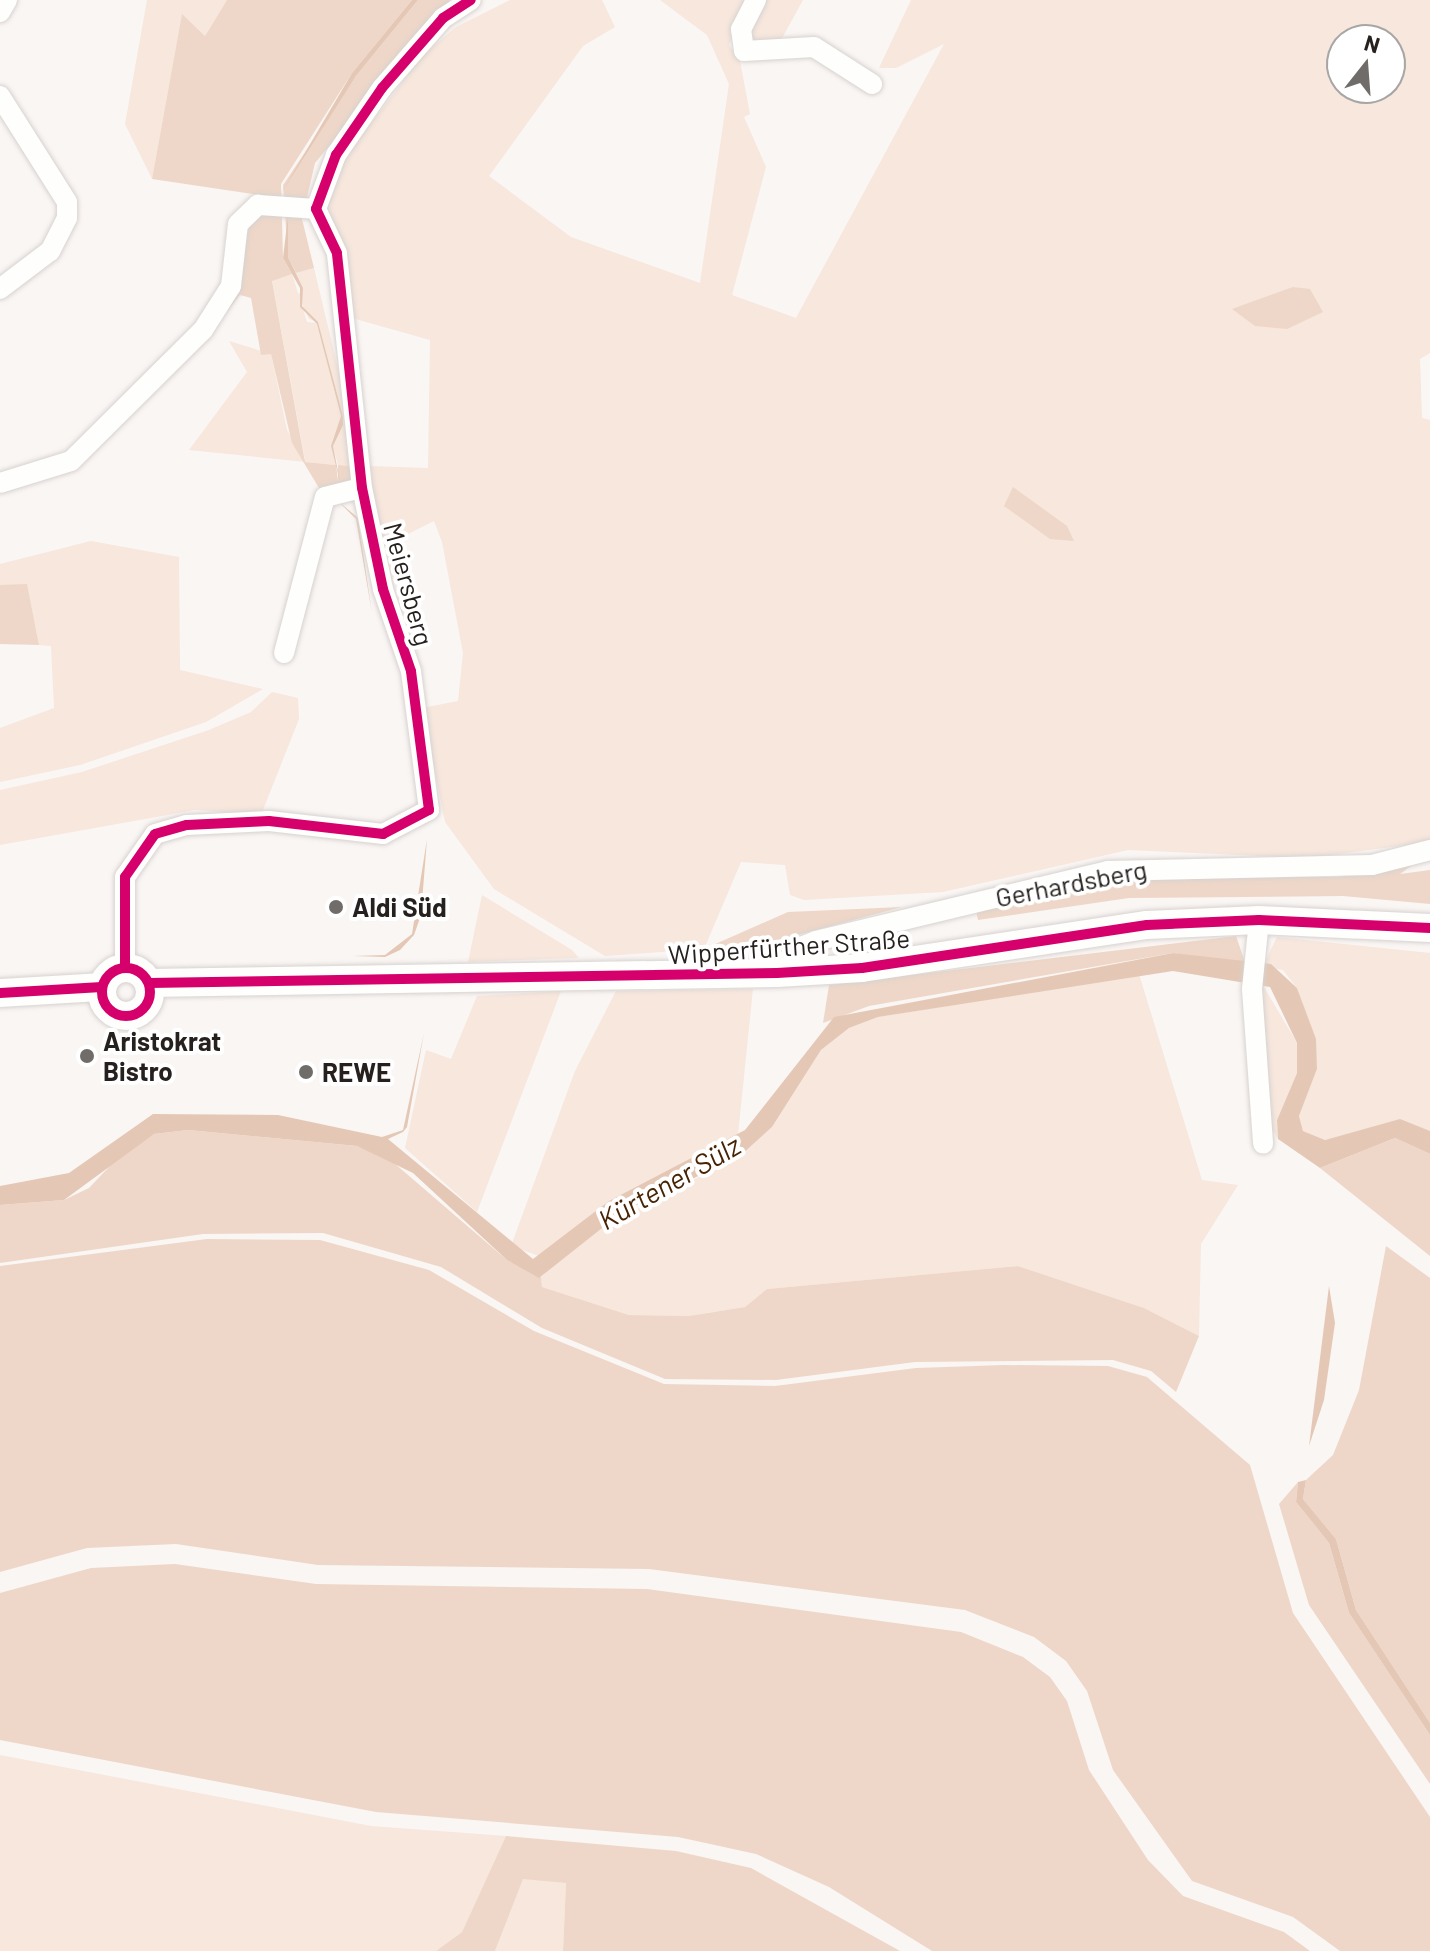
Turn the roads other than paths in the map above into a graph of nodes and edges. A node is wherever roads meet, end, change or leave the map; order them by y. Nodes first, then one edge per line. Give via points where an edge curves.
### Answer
1 (7, 0) edge
2 (471, 0) edge
3 (756, 0) edge
4 (0, 12) edge
5 (872, 84) dead end
6 (0, 96) edge
7 (316, 209) junction
8 (0, 289) edge
9 (0, 483) edge
10 (362, 488) junction
11 (284, 653) dead end
12 (1430, 850) edge
13 (1259, 920) junction
14 (1430, 928) edge
15 (777, 973) junction
16 (137, 975) junction
17 (102, 987) junction
18 (0, 993) edge
19 (1263, 1144) dead end

1 - 4 street
2 - 7 street via 443,18 382,88 336,155
3 - 5 street via 741,29 744,51 814,47
6 - 8 street via 67,202 67,218 50,251
7 - 9 street via 258,205 238,224 231,286 203,330 78,455 51,471
7 - 10 street, Meiersberg via 337,253
10 - 11 street via 325,497
10 - 16 street, Meiersberg via 383,589 411,671 429,810 383,834 269,821 187,825 155,834 140,845 125,877
12 - 15 street, Gerhardsberg via 1372,865 1108,871 816,941 798,948
13 - 14 main road, Wipperfürther Straße
13 - 15 main road, Wipperfürther Straße via 1147,925 862,968
13 - 19 street via 1252,989
15 - 16 main road, Wipperfürther Straße
16 - 17 main road
16 - 17 main road via 148,1002 128,1016 109,1009
17 - 18 main road

